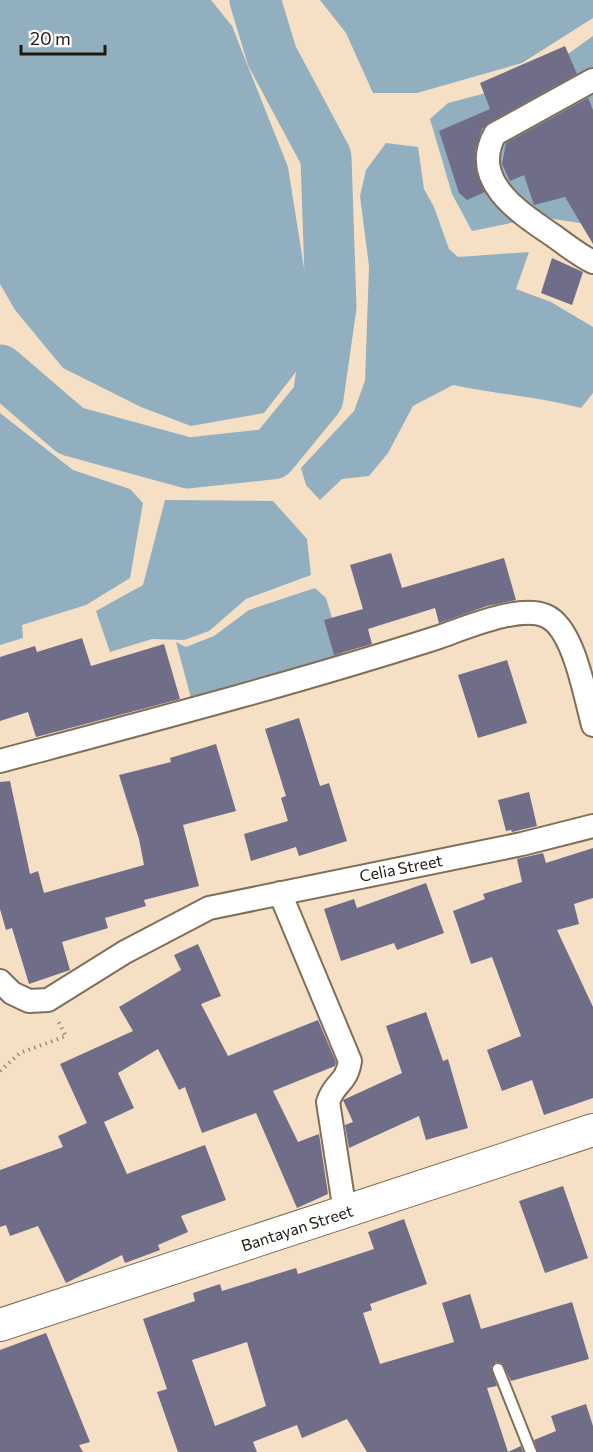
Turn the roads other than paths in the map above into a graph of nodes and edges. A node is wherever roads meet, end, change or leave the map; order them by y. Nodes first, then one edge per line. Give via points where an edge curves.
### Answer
1 (593, 80) edge
2 (593, 262) edge
3 (593, 725) edge
4 (0, 761) edge
5 (593, 826) edge
6 (280, 893) junction
7 (0, 981) edge
8 (593, 1130) edge
9 (345, 1212) junction
10 (0, 1325) edge
11 (498, 1369) dead end
12 (531, 1452) edge

1 - 2 street via 495,134 487,147 487,164 494,184 520,213
3 - 4 street via 569,641 560,625 544,615 512,614 327,673
5 - 6 street, Celia Street
6 - 7 street, Celia Street via 209,908 125,952 48,1000 29,1001 12,993
6 - 9 street via 350,1061 348,1076 332,1090 328,1102
8 - 9 main road, Bantayan Street
9 - 10 main road, Bantayan Street
11 - 12 lane

